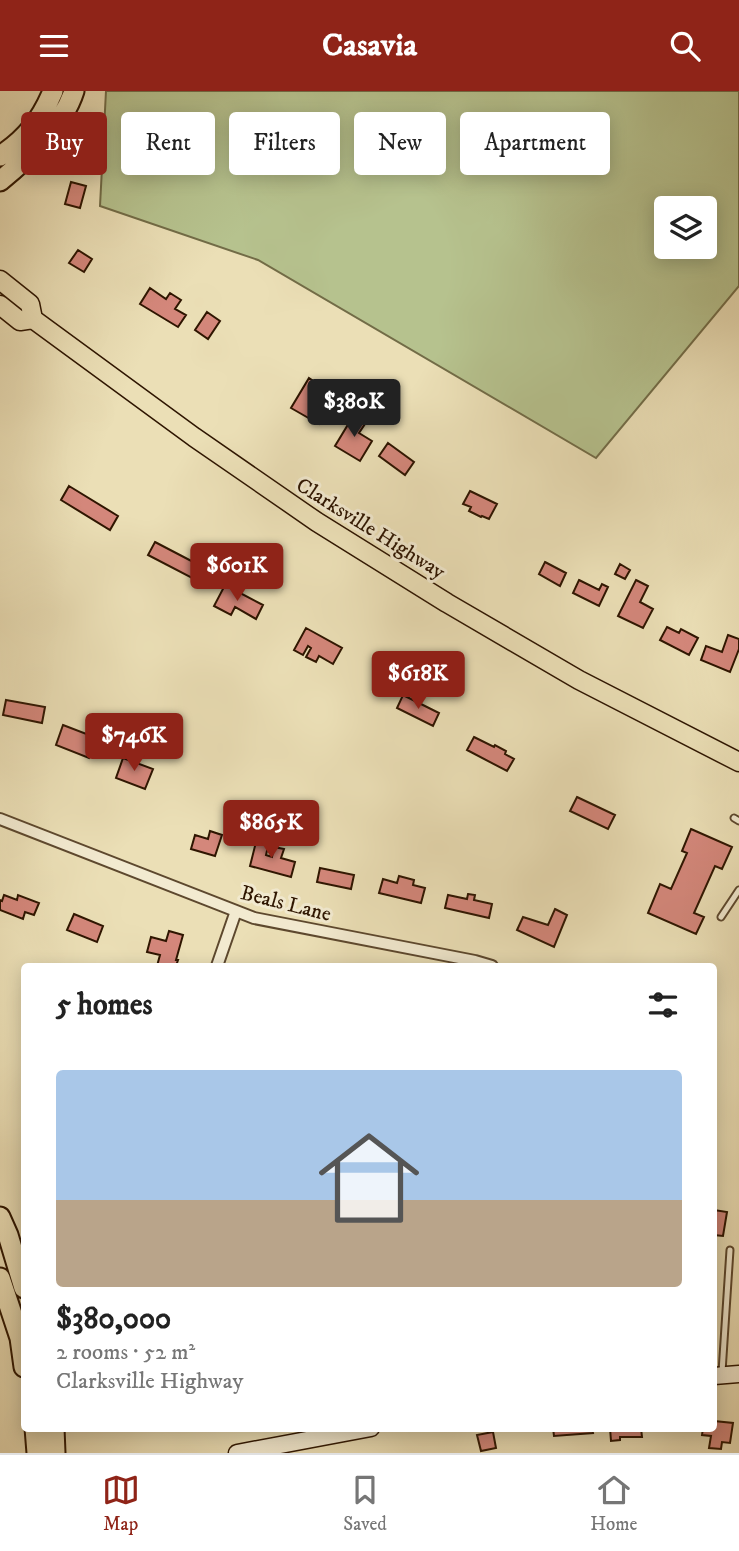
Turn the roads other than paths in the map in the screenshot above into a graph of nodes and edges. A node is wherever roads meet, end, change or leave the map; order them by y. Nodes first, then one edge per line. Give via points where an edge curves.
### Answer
1 (53, 91) edge
2 (74, 91) edge
3 (0, 156) edge
4 (0, 181) edge
5 (0, 281) edge
6 (0, 305) edge
7 (33, 319) junction
8 (739, 762) edge
9 (0, 819) edge
10 (739, 890) edge
11 (236, 911) junction
12 (721, 917) dead end
13 (218, 963) edge
14 (482, 963) edge
15 (0, 1217) edge
16 (730, 1250) dead end
17 (0, 1277) edge
18 (21, 1278) edge
19 (21, 1345) edge
20 (739, 1374) edge
21 (718, 1376) edge
22 (350, 1432) edge
23 (237, 1453) edge

1 - 3 highway via 27,136
2 - 4 highway via 59,121
5 - 7 main road via 30,304
6 - 7 main road, Clarksville Highway via 20,321
7 - 8 main road, Clarksville Highway via 324,527 579,680
9 - 11 street, Beals Lane
10 - 12 lane
11 - 13 street
11 - 14 street, Beals Lane
15 - 18 highway
16 - 21 lane
17 - 19 highway
20 - 21 main road
22 - 23 main road

